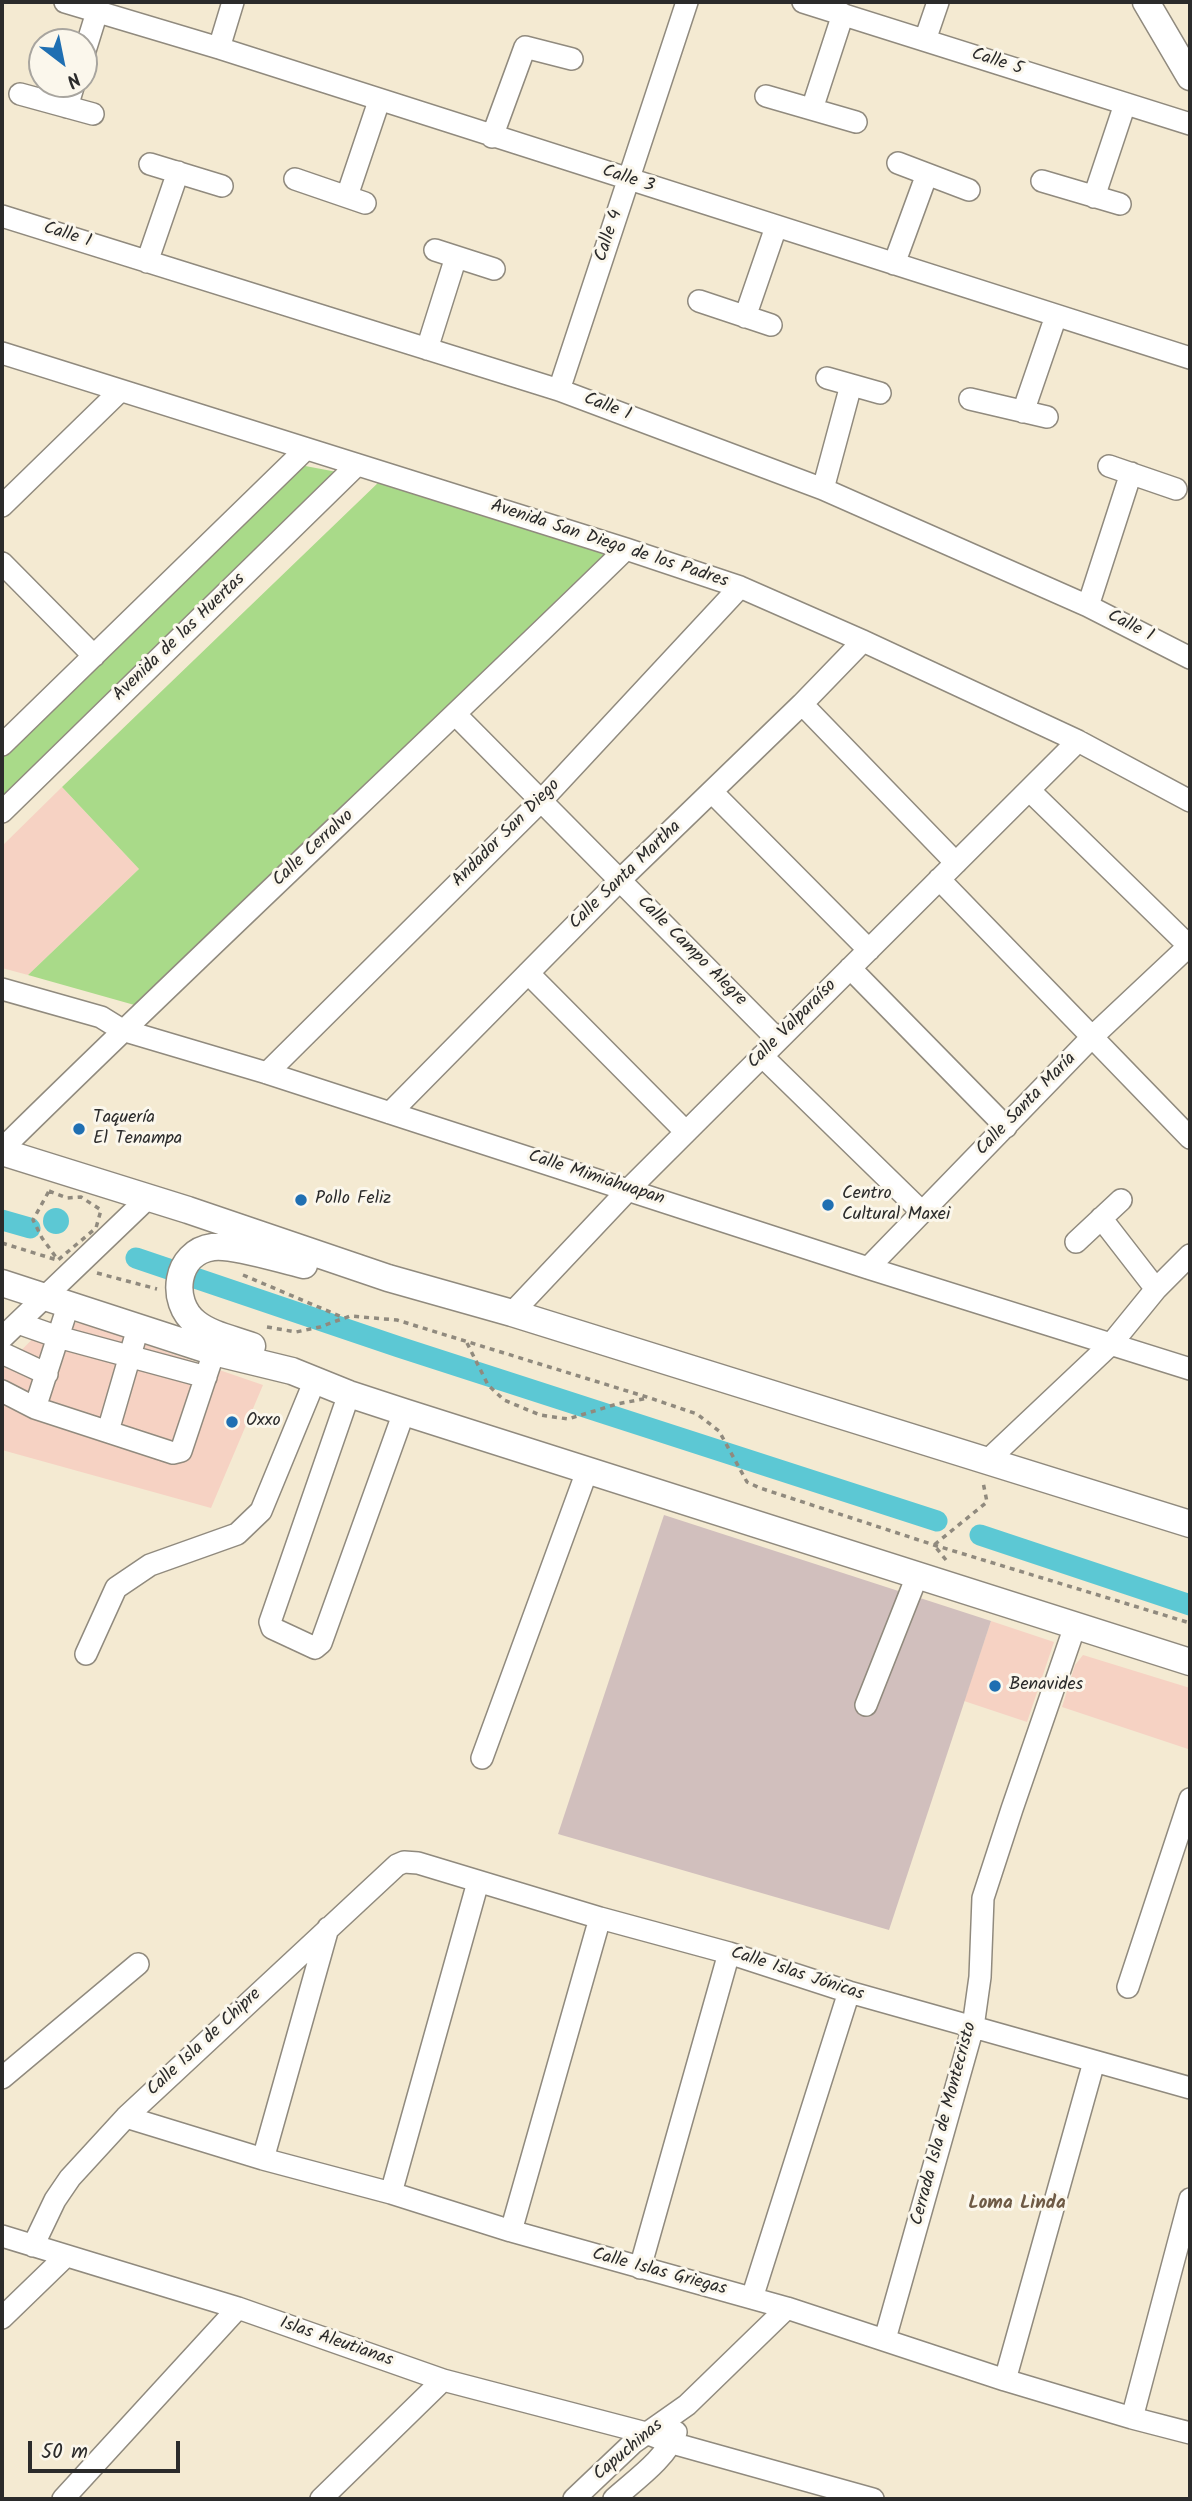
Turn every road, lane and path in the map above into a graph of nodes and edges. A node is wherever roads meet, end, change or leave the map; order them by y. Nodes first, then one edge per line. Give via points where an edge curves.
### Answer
1 (65, 2) edge
2 (233, 2) edge
3 (687, 2) edge
4 (803, 2) edge
5 (938, 2) edge
6 (1146, 2) edge
7 (97, 12) junction
8 (843, 14) junction
9 (92, 28) edge
10 (925, 40) junction
11 (219, 48) junction
12 (572, 59) dead end
13 (1190, 77) edge
14 (20, 94) dead end
15 (766, 96) dead end
16 (70, 98) edge
17 (379, 101) junction
18 (1125, 104) junction
19 (67, 107) junction
20 (812, 109) junction
21 (93, 114) dead end
22 (856, 121) dead end
23 (1190, 124) edge
24 (492, 136) junction
25 (898, 163) dead end
26 (150, 164) dead end
27 (178, 173) junction
28 (927, 174) junction
29 (295, 179) dead end
30 (628, 180) junction
31 (1042, 181) dead end
32 (222, 186) dead end
33 (969, 190) dead end
34 (1094, 197) junction
35 (1120, 204) dead end
36 (2, 216) edge
37 (776, 227) junction
38 (435, 250) dead end
39 (456, 257) junction
40 (147, 261) junction
41 (894, 264) junction
42 (494, 269) dead end
43 (699, 302) dead end
44 (1056, 316) junction
45 (745, 317) junction
46 (771, 325) dead end
47 (427, 349) junction
48 (2, 354) edge
49 (1190, 358) edge
50 (827, 378) dead end
51 (851, 385) junction
52 (559, 390) junction
53 (120, 391) junction
54 (880, 393) dead end
55 (970, 399) dead end
56 (1023, 411) junction
57 (1047, 417) dead end
58 (306, 449) junction
59 (357, 465) junction
60 (1109, 466) dead end
61 (1131, 473) junction
62 (823, 489) junction
63 (1176, 489) dead end
64 (2, 506) edge
65 (626, 549) junction
66 (2, 563) edge
67 (740, 587) junction
68 (1088, 606) junction
69 (863, 641) junction
70 (94, 656) junction
71 (1190, 658) edge
72 (802, 705) junction
73 (456, 715) junction
74 (1078, 741) junction
75 (2, 745) edge
76 (1029, 790) junction
77 (712, 792) junction
78 (541, 801) junction
79 (1190, 801) edge
80 (2, 811) edge
81 (956, 863) junction
82 (620, 880) junction
83 (939, 880) junction
84 (1190, 946) edge
85 (869, 950) junction
86 (850, 968) junction
87 (528, 973) junction
88 (2, 989) edge
89 (122, 1030) junction
90 (1092, 1037) junction
91 (778, 1040) junction
92 (762, 1056) junction
93 (267, 1073) junction
94 (390, 1113) junction
95 (1006, 1127) junction
96 (686, 1132) junction
97 (1190, 1138) edge
98 (2, 1150) edge
99 (629, 1189) junction
100 (80, 1197) dead end
101 (67, 1198) dead end
102 (148, 1198) junction
103 (1121, 1200) dead end
104 (922, 1212) junction
105 (1101, 1218) junction
106 (1076, 1242) dead end
107 (1190, 1255) edge
108 (234, 1267) dead end
109 (868, 1268) junction
110 (388, 1278) junction
111 (2, 1283) edge
112 (1156, 1289) junction
113 (57, 1302) junction
114 (512, 1313) junction
115 (342, 1317) junction
116 (18, 1323) junction
117 (268, 1327) dead end
118 (138, 1328) junction
119 (58, 1337) junction
120 (2, 1338) edge
121 (467, 1343) junction
122 (1112, 1343) junction
123 (215, 1352) junction
124 (2, 1353) edge
125 (130, 1356) junction
126 (1190, 1369) edge
127 (47, 1374) junction
128 (303, 1376) junction
129 (206, 1377) junction
130 (2, 1391) edge
131 (349, 1394) junction
132 (650, 1398) junction
133 (35, 1408) junction
134 (404, 1412) junction
135 (108, 1432) junction
136 (983, 1460) junction
137 (587, 1471) junction
138 (1190, 1524) edge
139 (934, 1545) junction
140 (948, 1564) dead end
141 (917, 1576) junction
142 (1190, 1623) edge
143 (1075, 1626) junction
144 (86, 1654) dead end
145 (1190, 1662) edge
146 (866, 1705) dead end
147 (482, 1758) dead end
148 (1190, 1799) edge
149 (404, 1862) joint
150 (478, 1882) junction
151 (600, 1918) junction
152 (329, 1927) junction
153 (729, 1953) junction
154 (138, 1964) dead end
155 (1128, 1987) dead end
156 (849, 1992) junction
157 (973, 2027) junction
158 (1094, 2062) junction
159 (2, 2078) edge
160 (1190, 2088) edge
161 (126, 2117) junction
162 (263, 2159) junction
163 (391, 2193) junction
164 (1190, 2199) edge
165 (511, 2231) junction
166 (2, 2236) edge
167 (33, 2246) junction
168 (65, 2257) junction
169 (640, 2268) junction
170 (752, 2298) junction
171 (238, 2308) junction
172 (787, 2308) junction
173 (2, 2318) edge
174 (885, 2339) junction
175 (443, 2380) junction
176 (1005, 2380) junction
177 (687, 2405) junction
178 (1132, 2418) junction
179 (646, 2433) junction
180 (1190, 2433) edge
181 (672, 2443) junction
182 (63, 2499) edge
183 (321, 2499) edge
184 (574, 2499) edge
185 (614, 2499) edge
186 (873, 2499) edge

1 - 7 street, Calle 3
2 - 11 street
3 - 30 street, Calle 4
4 - 8 street, Calle 5
5 - 10 street
6 - 13 main road
7 - 9 street
7 - 11 street, Calle 3
8 - 10 street, Calle 5
8 - 20 street
10 - 18 street, Calle 5
11 - 17 street, Calle 3
12 - 24 street via 525,47
14 - 19 street
15 - 20 street
16 - 19 street
17 - 24 street, Calle 3
17 - 29 street via 356,200
18 - 23 street, Calle 5
18 - 34 street
19 - 21 street
20 - 22 street
24 - 30 street, Calle 3
25 - 28 street
26 - 27 street
27 - 32 street
27 - 40 street
28 - 33 street
28 - 41 street
30 - 37 street, Calle 3
30 - 52 street, Calle 4
31 - 34 street
34 - 35 street
36 - 40 street, Calle 1
37 - 41 street, Calle 3
37 - 45 street
38 - 39 street
39 - 42 street
39 - 47 street
40 - 47 street, Calle 1
41 - 44 street, Calle 3
43 - 45 street
44 - 49 street, Calle 3
44 - 56 street
45 - 46 street
47 - 52 street, Calle 1
48 - 53 street, Avenida San Diego de los Padres
50 - 51 street
51 - 54 street
51 - 62 street
52 - 62 street, Calle 1
53 - 58 street, Avenida San Diego de los Padres
53 - 64 street
55 - 56 street
56 - 57 street
58 - 59 street, Avenida San Diego de los Padres
58 - 70 street
59 - 65 street, Avenida San Diego de los Padres
59 - 80 street, Avenida de las Huertas
60 - 61 street
61 - 63 street
61 - 68 street
62 - 68 street, Calle 1
65 - 67 street, Avenida San Diego de los Padres
65 - 73 street, Calle Cerralvo
66 - 70 street
67 - 69 street, Avenida San Diego de los Padres
67 - 78 street, Andador San Diego
68 - 71 street, Calle 1
69 - 72 street, Calle Santa Martha
69 - 74 street, Avenida San Diego de los Padres
70 - 75 street
72 - 77 street, Calle Santa Martha
72 - 81 street
73 - 78 street, Calle Campo Alegre
73 - 89 street, Calle Cerralvo
74 - 76 street, Calle Valparaíso
74 - 79 street, Avenida San Diego de los Padres
76 - 81 street, Calle Valparaíso
76 - 84 street
77 - 82 street, Calle Santa Martha
77 - 85 street
78 - 82 street, Calle Campo Alegre
78 - 93 street, Andador San Diego
81 - 83 street, Calle Valparaíso
82 - 87 street, Calle Santa Martha
82 - 91 street, Calle Campo Alegre
83 - 85 street, Calle Valparaíso
83 - 90 street
84 - 90 street, Calle Santa María
85 - 86 street, Calle Valparaíso
86 - 91 street, Calle Valparaíso
86 - 95 street
87 - 94 street, Calle Santa Martha
87 - 96 street
88 - 89 street, Calle Mimiahuapan via 100,1017
89 - 93 street, Calle Mimiahuapan
89 - 98 street, Calle Cerralvo
90 - 95 street, Calle Santa María
90 - 97 street
91 - 92 street, Calle Valparaíso
92 - 96 street, Calle Valparaíso
92 - 104 street
93 - 94 street, Calle Mimiahuapan
94 - 99 street, Calle Mimiahuapan
95 - 104 street, Calle Santa María
96 - 99 street, Calle Valparaíso
98 - 102 main road
99 - 109 street, Calle Mimiahuapan
99 - 114 street, Calle Valparaíso
100 - 101 path via 101,1210 96,1228 58,1260 33,1220 49,1191
102 - 110 main road
102 - 113 street
103 - 105 street
104 - 109 street, Calle Santa María
105 - 106 street
105 - 112 street
107 - 112 street
108 - 115 path
109 - 122 street, Calle Mimiahuapan
110 - 114 main road
110 - 128 main road via 356,1277 228,1248 200,1251 182,1275 185,1309 194,1321 252,1346
111 - 113 main road
112 - 122 street
113 - 116 street
113 - 118 main road
113 - 119 street
114 - 136 main road
115 - 117 path via 296,1332
115 - 121 path via 397,1320
116 - 119 street
116 - 120 street
118 - 123 main road
118 - 125 street
119 - 125 street
119 - 127 street
121 - 132 path
121 - 132 path via 488,1385 504,1400 540,1415 568,1419
122 - 126 street, Calle Mimiahuapan
122 - 136 street
123 - 128 main road
123 - 129 street
124 - 127 street
125 - 129 street
125 - 135 street
127 - 133 street
128 - 131 main road
128 - 144 street via 261,1511 237,1534 150,1565 116,1588
129 - 135 street via 181,1451 173,1453
130 - 133 street
131 - 134 main road
131 - 134 street via 270,1622 272,1628 315,1648 321,1643
132 - 139 path via 697,1413 719,1431 747,1482
133 - 135 street
134 - 137 main road
136 - 138 main road
136 - 139 path via 987,1502
137 - 141 main road
137 - 147 street
139 - 140 path
139 - 142 path
141 - 143 main road
141 - 146 street
143 - 145 main road
143 - 157 street, Cerrada Isla de Montecristo via 983,1898
148 - 155 street
149 - 150 street, Calle Islas Jónicas
149 - 152 street, Calle Isla de Chipre
150 - 151 street, Calle Islas Jónicas
150 - 163 street
151 - 153 street, Calle Islas Jónicas
151 - 165 street
152 - 161 street, Calle Isla de Chipre
152 - 162 street
153 - 156 street, Calle Islas Jónicas
153 - 169 street
154 - 159 street
156 - 157 street, Calle Islas Jónicas
156 - 170 street
157 - 158 street, Calle Islas Jónicas
157 - 174 street, Cerrada Isla de Montecristo
158 - 160 street, Calle Islas Jónicas
158 - 176 street
161 - 162 street, Calle Islas Griegas
161 - 167 street, Calle Isla de Chipre via 70,2178
162 - 163 street, Calle Islas Griegas
163 - 165 street, Calle Islas Griegas
164 - 178 street
165 - 169 street, Calle Islas Griegas
166 - 167 street, Islas Aleutianas
167 - 168 street, Islas Aleutianas
168 - 171 street, Islas Aleutianas
168 - 173 street
169 - 170 street, Calle Islas Griegas
170 - 172 street, Calle Islas Griegas
171 - 175 street, Islas Aleutianas
171 - 182 street
172 - 174 street, Calle Islas Griegas
172 - 177 street, Capuchinas
174 - 176 street, Calle Islas Griegas
175 - 179 street, Islas Aleutianas
175 - 183 street
176 - 178 street, Calle Islas Griegas
177 - 179 street, Capuchinas
177 - 181 street, Capuchinas
178 - 180 street, Calle Islas Griegas
179 - 181 street, Islas Aleutianas
179 - 184 street, Capuchinas
181 - 185 street, Capuchinas
181 - 186 street, Islas Aleutianas

